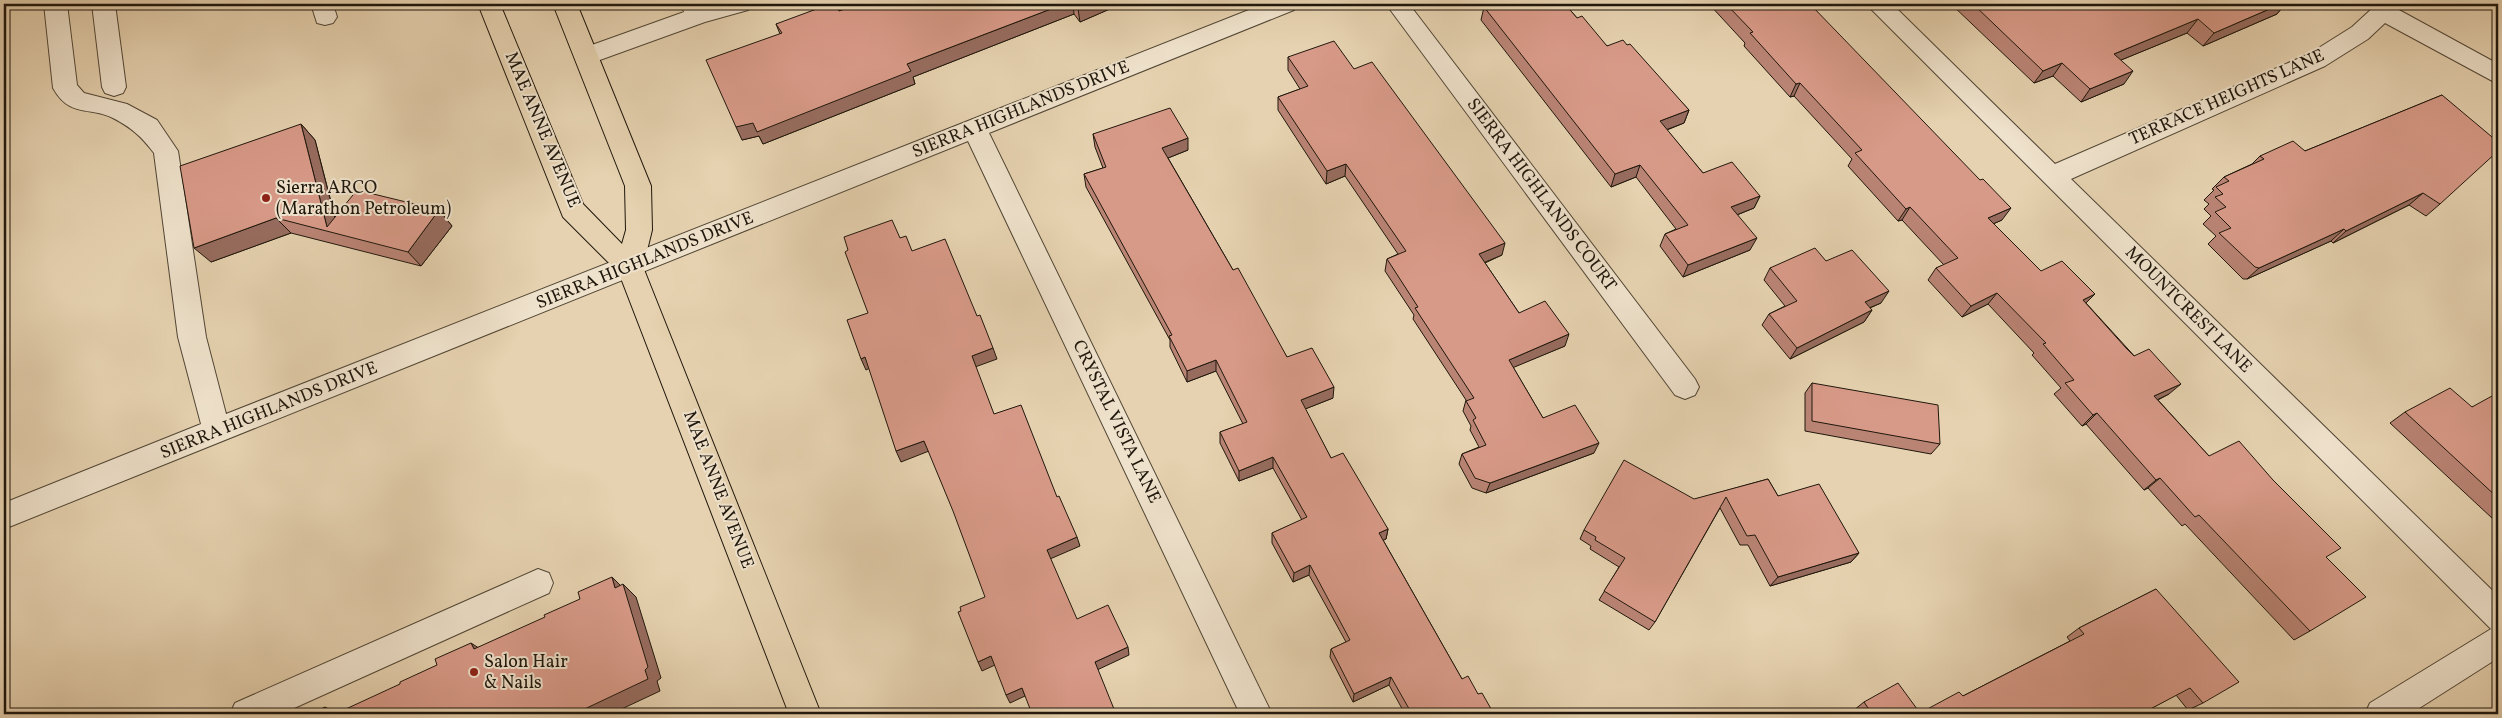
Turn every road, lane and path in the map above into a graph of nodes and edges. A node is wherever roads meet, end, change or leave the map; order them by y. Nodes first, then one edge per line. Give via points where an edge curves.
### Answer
1 (55, 4) edge
2 (103, 4) edge
3 (489, 4) edge
4 (565, 4) edge
5 (740, 4) edge
6 (1286, 4) edge
7 (1397, 4) edge
8 (1878, 4) edge
9 (2388, 8) edge
10 (695, 10) edge
11 (586, 56) junction
12 (2498, 75) edge
13 (114, 87) dead end
14 (975, 130) junction
15 (2052, 176) junction
16 (630, 267) junction
17 (1685, 387) dead end
18 (218, 432) junction
19 (4, 516) edge
20 (538, 583) dead end
21 (2498, 617) edge
22 (2498, 641) edge
23 (246, 714) edge
24 (805, 714) edge
25 (1256, 714) edge
26 (2381, 714) edge

1 - 18 street via 65,88 76,100 118,110 148,127 166,151 192,337
2 - 13 street
3 - 16 main road, MAE ANNE AVENUE via 572,210
4 - 11 main road
5 - 10 street
6 - 14 street, SIERRA HIGHLANDS DRIVE
7 - 17 street, SIERRA HIGHLANDS COURT
8 - 15 street, MOUNTCREST LANE
9 - 12 street
9 - 15 street, TERRACE HEIGHTS LANE via 2360,33 2317,60
10 - 11 street
11 - 16 main road via 638,186 640,230
14 - 16 street, SIERRA HIGHLANDS DRIVE
14 - 25 street, CRYSTAL VISTA LANE
15 - 21 street, MOUNTCREST LANE
16 - 18 street, SIERRA HIGHLANDS DRIVE
16 - 24 main road, MAE ANNE AVENUE
18 - 19 street, SIERRA HIGHLANDS DRIVE
20 - 23 street
22 - 26 street

